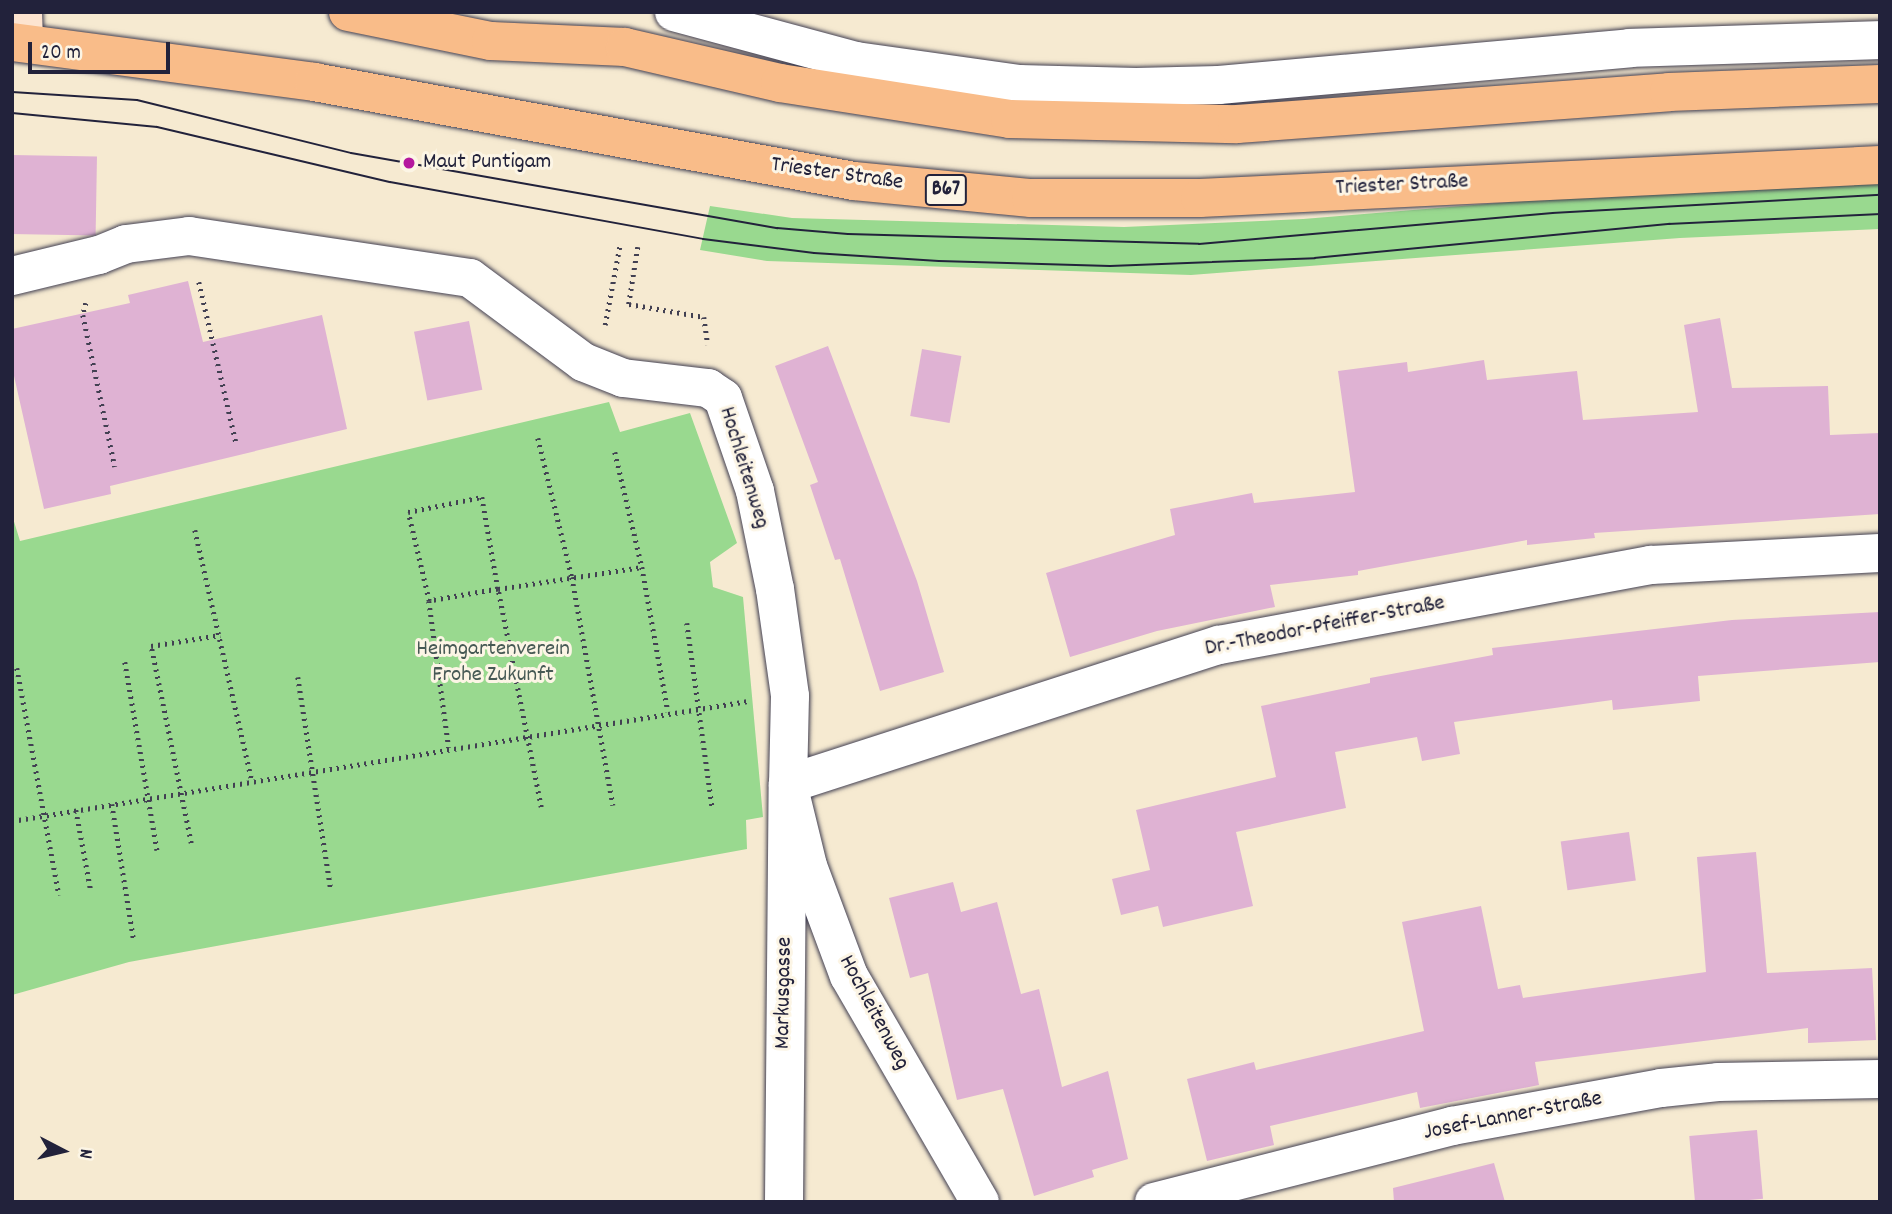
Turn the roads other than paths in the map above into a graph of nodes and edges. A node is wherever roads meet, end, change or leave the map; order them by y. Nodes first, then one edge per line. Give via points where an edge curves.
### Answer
1 (348, 12) edge
2 (674, 12) edge
3 (20, 32) edge
4 (1880, 40) edge
5 (1880, 84) edge
6 (1880, 165) edge
7 (12, 276) edge
8 (1880, 553) edge
9 (788, 784) junction
10 (1880, 1079) edge
11 (784, 1202) edge
12 (980, 1202) edge
13 (1154, 1202) edge

1 - 5 main road via 491,40 625,47 780,83 1010,119 1237,124 1670,92
2 - 4 street via 856,61 1019,84 1136,87 1219,85 1630,48
3 - 6 main road, Triester Straße / B67 via 854,181 1031,198 1200,198
7 - 9 street, Hochleitenweg via 126,244 189,236 470,278 583,362 623,377 708,388 723,398 755,491 790,696
8 - 9 street, Dr.-Theodor-Pfeiffer-Straße via 1651,565 1219,645
9 - 11 street, Markusgasse
9 - 12 street, Hochleitenweg via 808,866 849,976
10 - 13 street, Josef-Lanner-Straße via 1718,1082 1661,1088 1452,1126

